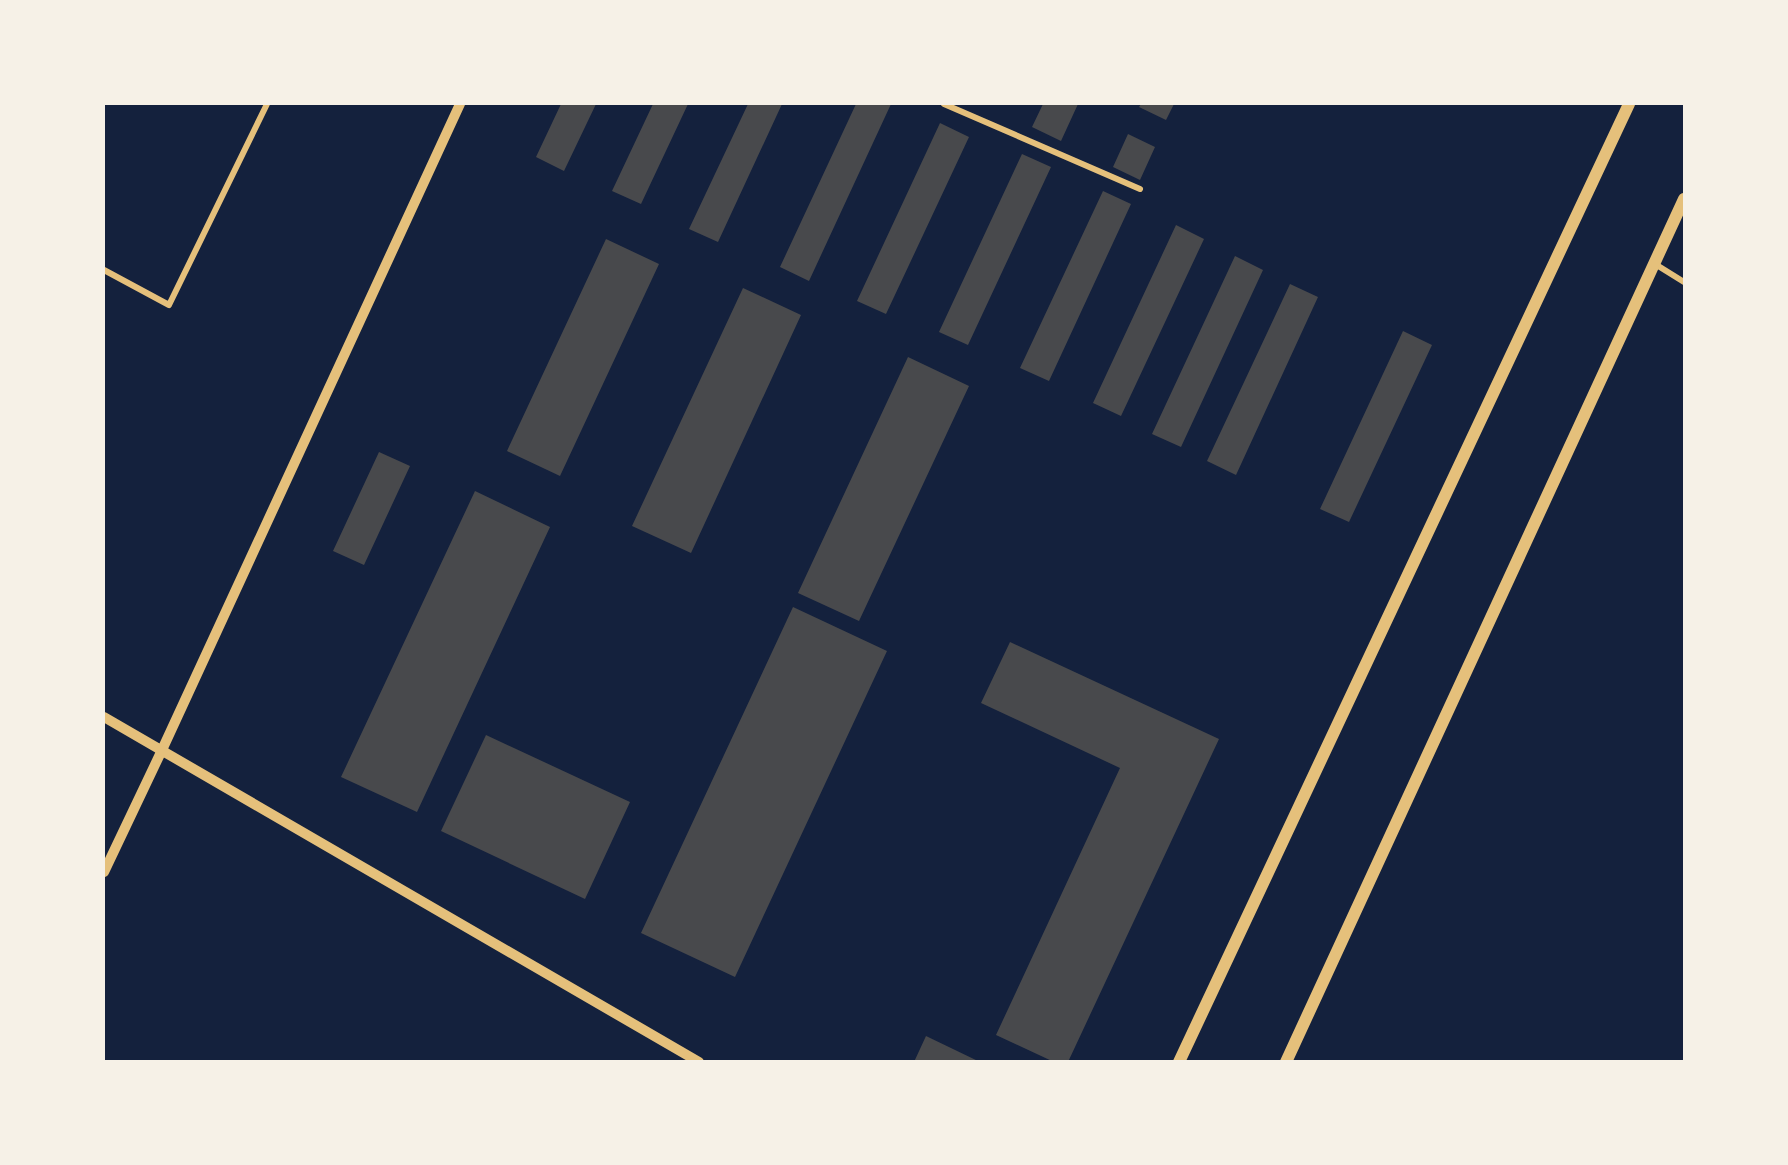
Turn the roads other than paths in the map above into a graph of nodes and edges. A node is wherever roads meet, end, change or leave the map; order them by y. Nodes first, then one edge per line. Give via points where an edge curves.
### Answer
1 (267, 104) edge
2 (460, 104) edge
3 (944, 104) edge
4 (1629, 104) edge
5 (1140, 189) dead end
6 (1684, 200) edge
7 (1654, 264) junction
8 (104, 270) edge
9 (1684, 282) edge
10 (104, 717) edge
11 (162, 750) junction
12 (104, 872) edge
13 (699, 1062) edge
14 (1179, 1062) edge
15 (1286, 1062) edge

1 - 8 street via 169,305
2 - 11 street
3 - 5 street
4 - 14 main road
6 - 7 main road
7 - 9 street
7 - 15 main road
10 - 11 street
11 - 12 street
11 - 13 street

